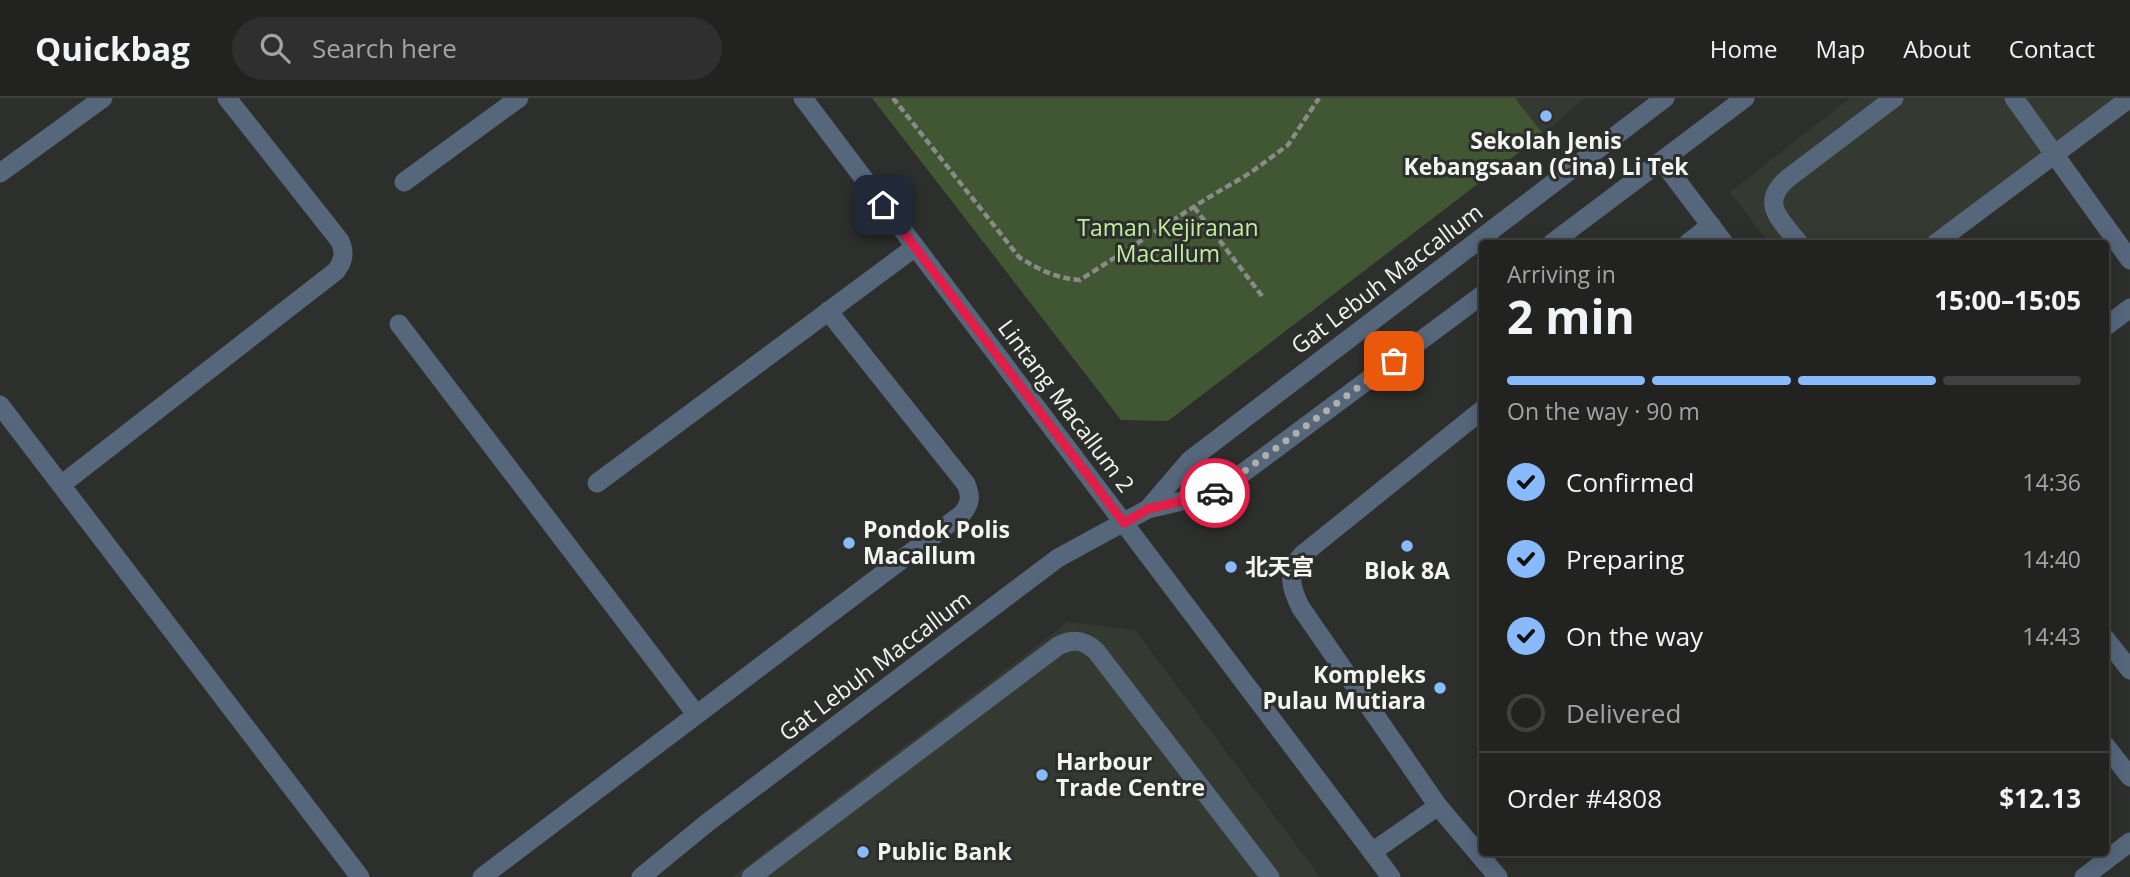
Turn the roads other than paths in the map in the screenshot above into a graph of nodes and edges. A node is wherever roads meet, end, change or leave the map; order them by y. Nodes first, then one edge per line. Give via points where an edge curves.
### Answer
1 (103, 98) edge
2 (226, 98) edge
3 (519, 98) edge
4 (803, 98) edge
5 (1665, 98) edge
6 (1745, 98) edge
7 (1894, 98) edge
8 (2014, 98) edge
9 (2130, 98) edge
10 (2054, 156) junction
11 (1662, 161) junction
12 (0, 173) edge
13 (404, 182) dead end
14 (1711, 225) junction
15 (1479, 240) edge
16 (1479, 240) edge
17 (1556, 240) edge
18 (1693, 240) edge
19 (1722, 240) edge
20 (1797, 240) edge
21 (1940, 240) edge
22 (915, 247) junction
23 (2130, 260) edge
24 (1479, 297) edge
25 (2130, 308) edge
26 (828, 311) junction
27 (398, 324) dead end
28 (2109, 324) edge
29 (0, 405) edge
30 (1479, 412) edge
31 (597, 483) dead end
32 (61, 485) junction
33 (1148, 509) junction
34 (1124, 523) junction
35 (2109, 643) edge
36 (2130, 670) edge
37 (696, 714) junction
38 (2109, 750) edge
39 (2130, 777) edge
40 (1438, 806) junction
41 (2130, 842) edge
42 (1372, 852) junction
43 (1479, 855) edge
44 (1480, 856) edge
45 (360, 877) edge
46 (482, 877) edge
47 (641, 877) edge
48 (751, 877) edge
49 (1270, 877) edge
50 (1391, 877) edge
51 (1498, 877) edge
52 (2084, 877) edge

1 - 12 street
2 - 32 street via 340,241 342,262
3 - 13 street
4 - 22 street, Lintang Macallum 2
5 - 16 street, Gat Lebuh Maccallum
6 - 11 street
7 - 20 street via 1787,179 1774,195 1777,215
8 - 10 street
9 - 10 street
10 - 21 street
10 - 23 street
11 - 14 street
11 - 17 street
14 - 18 street
14 - 19 street
15 - 33 street, Gat Lebuh Maccallum via 1191,460
22 - 26 street
22 - 34 street, Lintang Macallum 2
24 - 33 street, Gat Lebuh Maccallum via 1216,493
25 - 28 street
26 - 31 street
26 - 37 street via 966,484 969,505
27 - 37 street
29 - 32 street
30 - 40 street via 1302,555 1292,575 1293,592 1301,608
32 - 45 street
33 - 34 street, Gat Lebuh Maccallum
34 - 42 street, Lintang Macallum 2
34 - 47 street, Gat Lebuh Maccallum via 1058,558
35 - 36 street
37 - 46 street
38 - 39 street
40 - 42 street
40 - 43 street
41 - 52 street
42 - 50 street, Lintang Macallum 2
44 - 51 street
48 - 49 street via 1058,646 1078,640 1096,652

